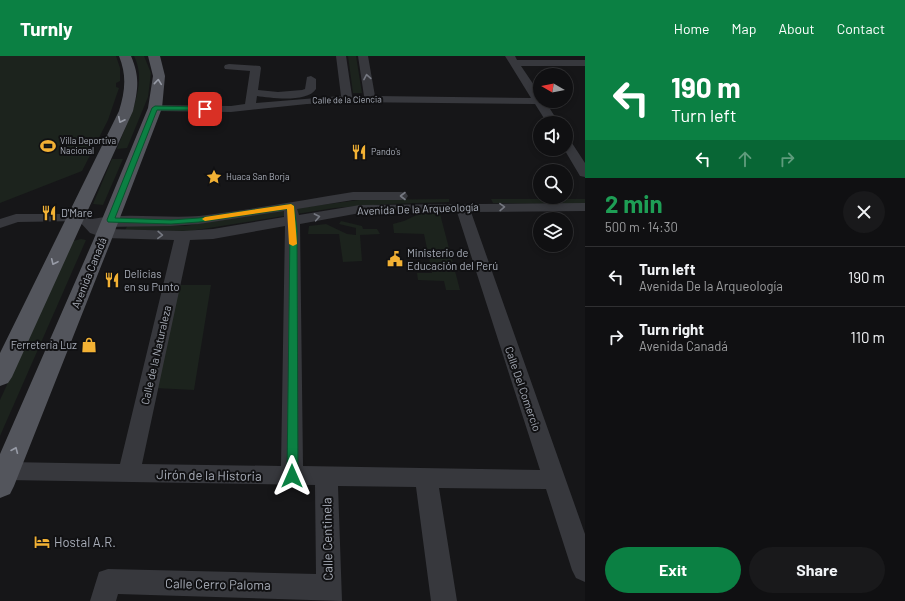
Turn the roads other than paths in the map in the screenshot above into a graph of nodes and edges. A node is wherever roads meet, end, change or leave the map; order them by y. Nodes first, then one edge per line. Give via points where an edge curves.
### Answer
1 (125, 56) edge
2 (154, 56) edge
3 (341, 56) edge
4 (363, 56) edge
5 (514, 62) edge
6 (585, 63) edge
7 (229, 67) dead end
8 (585, 67) edge
9 (311, 79) dead end
10 (533, 92) edge
11 (252, 93) junction
12 (347, 99) junction
13 (370, 99) junction
14 (533, 101) edge
15 (250, 107) junction
16 (155, 108) junction
17 (107, 152) junction
18 (137, 152) junction
19 (573, 154) edge
20 (585, 173) edge
21 (533, 196) edge
22 (573, 196) edge
23 (585, 196) edge
24 (462, 207) junction
25 (585, 207) edge
26 (292, 214) junction
27 (76, 223) junction
28 (0, 224) edge
29 (108, 227) junction
30 (183, 236) junction
31 (0, 377) edge
32 (129, 473) junction
33 (292, 476) junction
34 (326, 477) junction
35 (426, 478) junction
36 (3, 479) edge
37 (554, 480) junction
38 (585, 570) edge
39 (106, 591) edge
40 (328, 594) edge
41 (444, 601) edge

1 -> 17 main road via 133,87 126,111
16 -> 2 main road, Avenida Canadá via 159,76
3 - 12 street
13 -> 4 street
5 - 6 street
5 - 8 street
5 - 10 street
7 - 11 street via 256,68
9 - 11 street via 310,89 303,93 275,96 261,92
11 - 15 street
12 - 13 street, Calle de la Ciencia
12 - 15 street, Calle de la Ciencia
13 - 14 street, Calle de la Ciencia
15 - 16 street, Calle de la Ciencia
16 - 18 main road, Avenida Canadá
17 - 18 main road via 115,156
17 - 27 main road
18 - 29 main road, Avenida Canadá
19 - 20 street
21 -> 26 street, Avenida De la Arqueología via 362,196
22 - 23 street
24 -> 25 street, Avenida De la Arqueología
26 -> 24 street, Avenida De la Arqueología via 360,209
24 - 37 street, Calle Del Comercio
26 - 29 street, Avenida De la Arqueología
26 - 30 street, Avenida De la Arqueología via 213,234
26 - 33 street
27 - 28 street
27 - 29 street, Avenida De la Arqueología via 96,230
27 -> 31 main road
29 -> 30 street, Avenida De la Arqueología
36 -> 29 main road, Avenida Canadá
30 - 32 street, Calle de la Naturaleza
32 - 33 street, Jirón de la Historia
32 - 36 street, Jirón de la Historia
33 - 34 street, Jirón de la Historia
34 - 35 street, Jirón de la Historia
34 - 40 street, Calle Centinela
35 - 37 street, Jirón de la Historia
35 - 41 street
37 - 38 street, Calle Del Comercio
39 - 40 street, Calle Cerro Paloma

